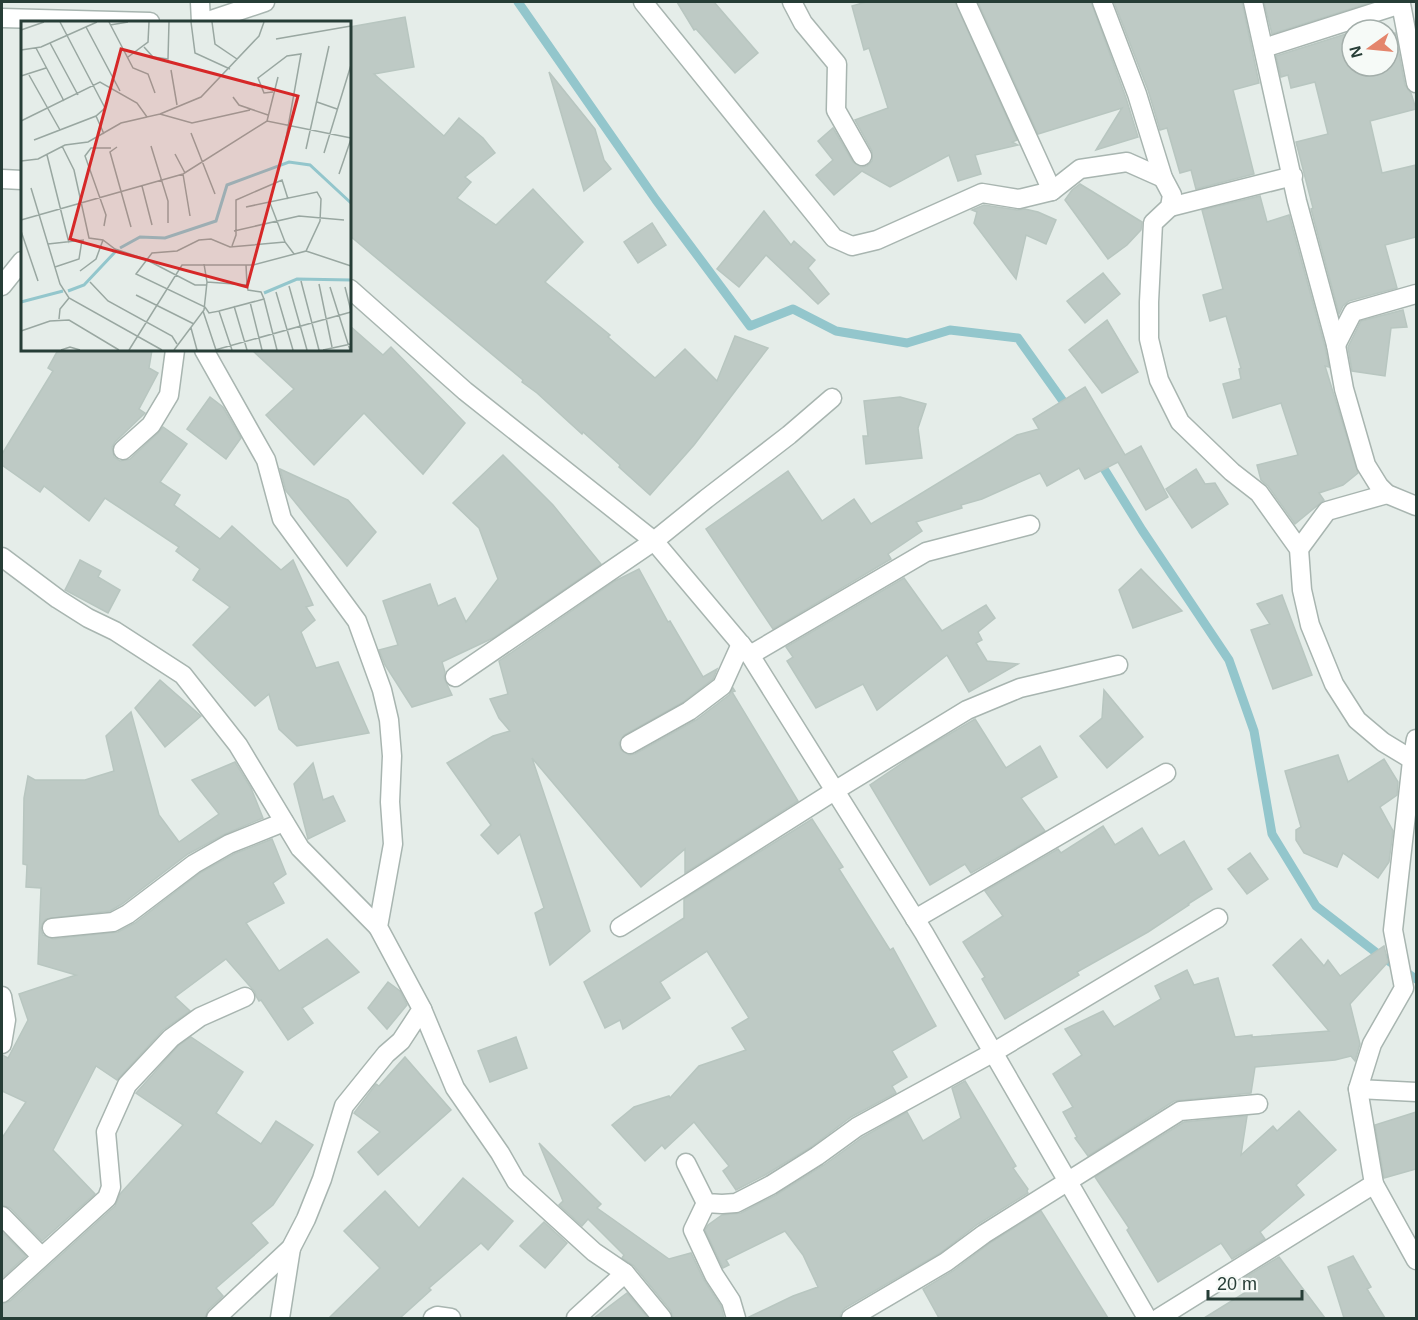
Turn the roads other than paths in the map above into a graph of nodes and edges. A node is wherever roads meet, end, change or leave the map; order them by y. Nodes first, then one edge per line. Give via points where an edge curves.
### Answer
1 (200, 2) edge
2 (265, 2) edge
3 (643, 2) edge
4 (792, 2) edge
5 (966, 2) edge
6 (1102, 2) edge
7 (1253, 2) edge
8 (1404, 3) edge
9 (2, 18) edge
10 (113, 21) edge
11 (203, 21) edge
12 (206, 21) edge
13 (1264, 48) junction
14 (1416, 83) edge
15 (862, 156) dead end
16 (1293, 176) junction
17 (1163, 178) junction
18 (1052, 191) junction
19 (1170, 207) junction
20 (21, 262) edge
21 (2, 286) edge
22 (351, 290) edge
23 (1416, 294) edge
24 (1336, 345) junction
25 (175, 351) edge
26 (205, 351) edge
27 (832, 398) dead end
28 (123, 450) dead end
29 (1387, 494) junction
30 (1416, 506) edge
31 (1030, 525) dead end
32 (654, 541) junction
33 (1299, 549) junction
34 (2, 557) edge
35 (746, 650) junction
36 (1118, 665) dead end
37 (455, 677) dead end
38 (1416, 739) edge
39 (630, 744) dead end
40 (1414, 762) edge
41 (1166, 773) dead end
42 (836, 790) junction
43 (284, 822) junction
44 (1218, 918) dead end
45 (915, 919) junction
46 (52, 927) dead end
47 (378, 927) junction
48 (620, 927) dead end
49 (2, 996) edge
50 (245, 997) dead end
51 (422, 1009) junction
52 (2, 1044) edge
53 (994, 1052) junction
54 (1358, 1089) junction
55 (1416, 1092) edge
56 (1258, 1104) dead end
57 (686, 1162) dead end
58 (1069, 1180) junction
59 (1374, 1184) junction
60 (706, 1203) junction
61 (2, 1216) edge
62 (1409, 1233) edge
63 (291, 1248) junction
64 (41, 1256) junction
65 (1416, 1260) edge
66 (625, 1273) junction
67 (2, 1293) edge
68 (216, 1318) edge
69 (280, 1318) edge
70 (433, 1318) edge
71 (451, 1318) edge
72 (576, 1318) edge
73 (662, 1318) edge
74 (736, 1318) edge
75 (851, 1318) edge
76 (1147, 1318) edge
77 (1159, 1318) edge

1 - 11 street
2 - 12 street
3 - 18 street via 834,238 852,246 877,240 982,193 1019,199
4 - 15 street via 837,64 836,110
5 - 18 street
6 - 17 street
7 - 13 street
8 - 13 street
8 - 14 street
9 - 10 street
13 - 16 street
16 - 19 street
16 - 24 street
17 - 18 street via 1127,162 1080,169
17 - 19 street via 1172,195
19 - 33 street via 1153,223 1149,339 1159,380 1180,422 1259,493
20 - 21 street
22 - 32 street via 465,391
23 - 24 street via 1353,312
24 - 29 street via 1366,465
25 - 28 street via 169,394 151,425
26 - 47 street via 266,460 282,519 357,621 382,690 393,756 393,844
27 - 32 street
29 - 30 street
29 - 33 street via 1328,511
31 - 35 street via 926,552
32 - 35 street
32 - 37 street
33 - 40 street via 1310,625 1334,684 1357,720
34 - 43 street via 58,599 183,675 238,746
35 - 39 street via 722,686 689,711
35 - 42 street
36 - 42 street via 1020,688 967,710
38 - 40 street
40 - 54 street via 1393,930 1404,988 1372,1044
41 - 45 street
42 - 45 street
42 - 48 street
43 - 46 street via 194,864 113,922
43 - 47 street via 300,848
44 - 53 street
45 - 53 street
47 - 51 street
49 - 52 street via 6,1020
50 - 64 street via 200,1017 171,1038 127,1085 106,1132 111,1186 107,1198
51 - 63 street via 344,1106 318,1189
51 - 66 street via 455,1088 516,1181 594,1252
53 - 58 street
53 - 60 street via 857,1127 771,1185 736,1203
54 - 55 street
54 - 59 street
56 - 58 street via 1179,1111
57 - 60 street
58 - 75 street via 946,1262
58 - 76 street
59 - 62 street
59 - 77 street
60 - 74 street via 693,1230
61 - 64 street
62 - 65 street
63 - 68 street
63 - 69 street
64 - 67 street
66 - 72 street
66 - 73 street
70 - 71 street

